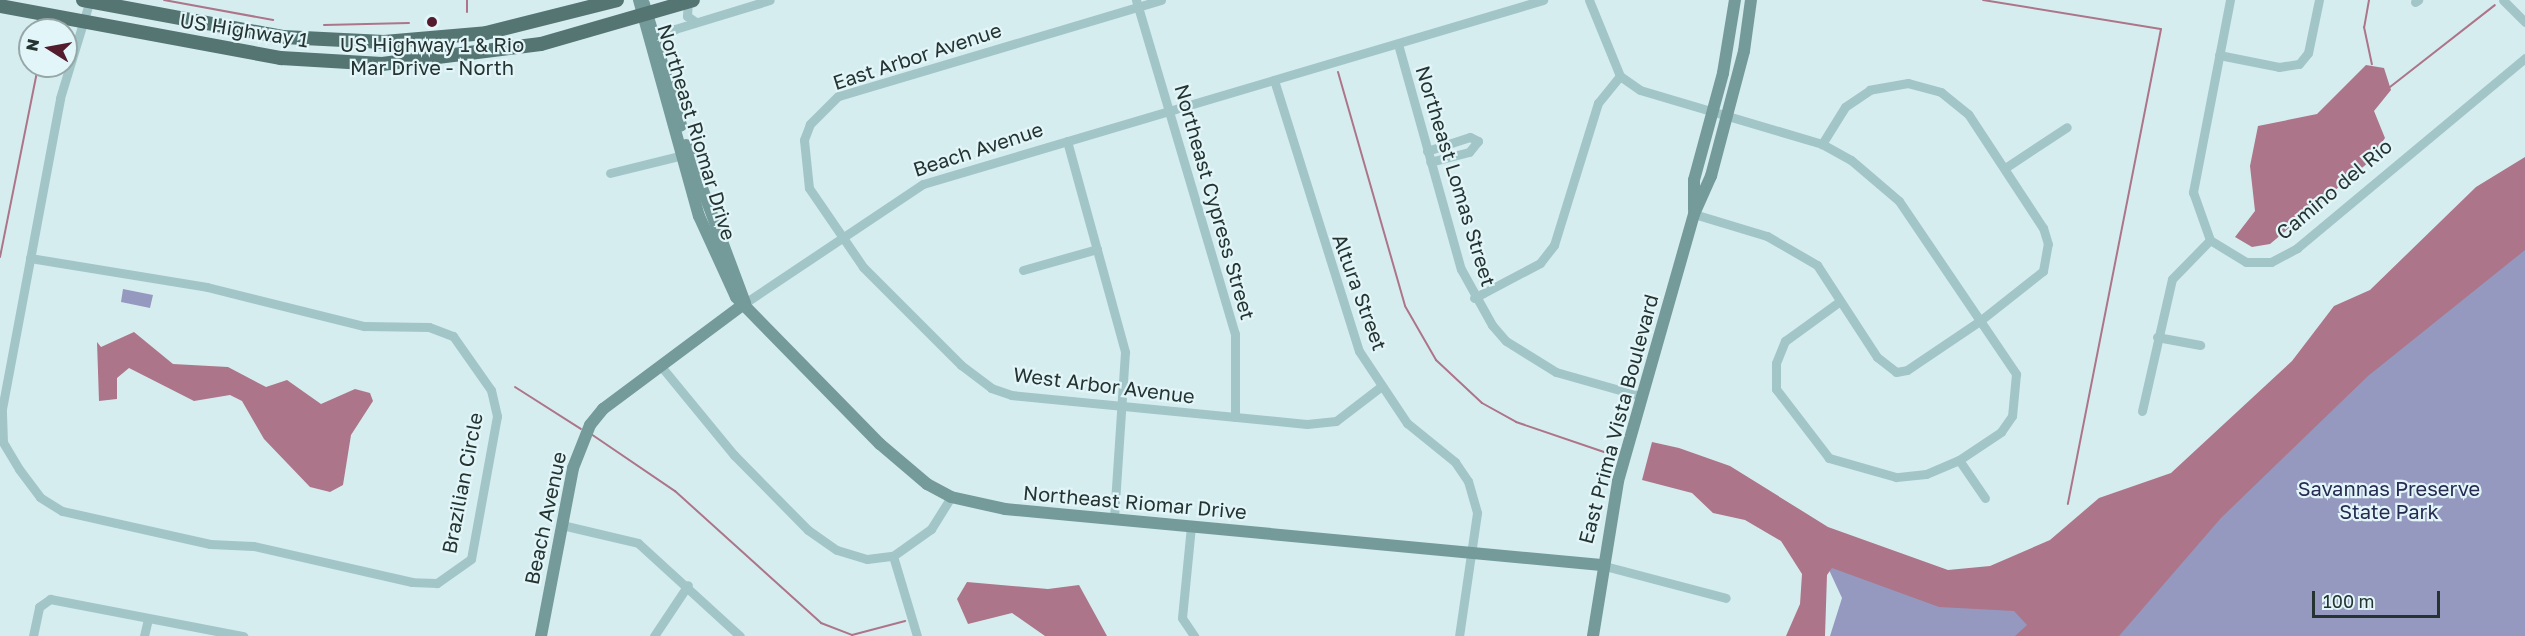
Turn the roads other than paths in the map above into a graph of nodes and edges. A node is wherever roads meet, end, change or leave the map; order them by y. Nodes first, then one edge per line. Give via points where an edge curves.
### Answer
1 (87, 0) edge
2 (617, 0) edge
3 (641, 0) edge
4 (770, 0) edge
5 (1161, 0) edge
6 (1543, 0) edge
7 (1589, 0) edge
8 (1735, 0) edge
9 (1750, 0) edge
10 (2230, 0) edge
11 (2319, 0) edge
12 (2503, 0) edge
13 (690, 1) edge
14 (1137, 3) edge
15 (0, 6) edge
16 (644, 15) junction
17 (85, 22) junction
18 (696, 22) junction
19 (2525, 22) edge
20 (657, 44) junction
21 (1398, 44) junction
22 (2219, 56) junction
23 (2525, 58) edge
24 (1620, 76) junction
25 (1274, 80) junction
26 (1170, 110) junction
27 (1712, 112) junction
28 (1726, 116) junction
29 (2067, 128) dead end
30 (1067, 141) junction
31 (1822, 144) junction
32 (1427, 151) junction
33 (685, 154) junction
34 (1430, 162) junction
35 (2005, 168) junction
36 (609, 172) dead end
37 (1694, 214) junction
38 (842, 236) junction
39 (2210, 240) junction
40 (1097, 249) junction
41 (30, 258) junction
42 (1023, 270) dead end
43 (1474, 298) junction
44 (1840, 301) junction
45 (745, 303) junction
46 (1981, 320) junction
47 (2157, 336) junction
48 (2200, 345) dead end
49 (660, 364) junction
50 (1379, 388) junction
51 (1641, 396) junction
52 (1125, 409) junction
53 (2142, 411) dead end
54 (1235, 417) junction
55 (1959, 460) junction
56 (951, 497) junction
57 (1985, 498) dead end
58 (1114, 519) junction
59 (562, 525) junction
60 (1191, 526) junction
61 (1473, 553) junction
62 (893, 556) junction
63 (1601, 565) junction
64 (688, 585) junction
65 (1726, 598) dead end
66 (148, 618) junction
67 (33, 636) edge
68 (144, 636) edge
69 (243, 636) edge
70 (541, 636) edge
71 (654, 636) edge
72 (740, 636) edge
73 (916, 636) edge
74 (1194, 636) edge
75 (1459, 636) edge
76 (1593, 636) edge

1 - 2 main road, US Highway 1 via 283,37 384,42 486,33
1 - 17 street, Brazilian Circle
3 - 16 street, Northeast Riomar Drive
4 - 18 street
5 - 14 street, East Arbor Avenue
6 - 21 street, Beach Avenue
7 - 24 street
8 - 27 street, East Prima Vista Boulevard
9 - 28 street, East Prima Vista Boulevard
10 - 22 street
11 - 22 street via 2308,53 2299,64 2279,67
12 - 19 street
13 - 16 main road, US Highway 1
13 - 18 street via 687,16
14 - 26 street, Northeast Cypress Street
14 - 38 street, East Arbor Avenue via 838,96 810,124 804,158 809,188
15 - 17 main road, US Highway 1
16 - 17 main road, US Highway 1 via 489,54 382,64 281,58
16 - 20 street, Northeast Riomar Drive
16 - 33 street, Northeast Riomar Drive
17 - 41 street, Brazilian Circle via 60,98
18 - 20 street via 667,32
20 - 33 street, Northeast Riomar Drive
21 - 25 street, Beach Avenue
21 - 32 street, Northeast Lomas Street
22 - 39 street via 2193,192
23 - 39 street, Camino del Rio via 2297,248 2271,262 2246,262
24 - 27 street via 1664,100
24 - 43 street via 1598,103 1554,245 1540,263
25 - 26 street, Beach Avenue
25 - 50 street, Altura Street via 1340,303
26 - 30 street, Beach Avenue
26 - 54 street, Northeast Cypress Street via 1235,334
27 - 28 street
27 - 37 street, East Prima Vista Boulevard via 1694,180
28 - 31 street
28 - 37 street, East Prima Vista Boulevard
29 - 35 street
30 - 38 street, Beach Avenue via 923,184
30 - 40 street
31 - 35 street via 1857,96 1908,83 1955,101
31 - 46 street via 1859,166 1899,201
32 - 34 street, Northeast Lomas Street
32 - 34 street via 1470,137 1478,141 1469,152
33 - 36 street
33 - 45 street, Northeast Riomar Drive via 715,256 735,297
34 - 43 street, Northeast Lomas Street
35 - 46 street via 2043,228 2048,256 2032,284
37 - 44 street via 1798,250 1816,264
37 - 51 street, East Prima Vista Boulevard
38 - 45 street, Beach Avenue
38 - 52 street, West Arbor Avenue via 891,296 991,388
39 - 47 street via 2172,279
40 - 42 street
40 - 52 street via 1122,335
41 - 41 street, Brazilian Circle via 87,264 146,281 207,287 364,326 429,327 453,336 483,376 497,416 471,560 437,583 412,582 62,511 40,497 3,442 2,409
43 - 51 street, Northeast Lomas Street via 1506,341 1534,360 1556,372
44 - 46 street via 1877,357 1896,372 1907,370
44 - 55 street via 1785,341 1776,363 1776,390 1789,413 1829,458 1866,472 1896,477 1926,474
45 - 49 street, Beach Avenue
45 - 56 street, Northeast Riomar Drive via 879,444
46 - 55 street via 2016,374 2017,395 2001,432
47 - 48 street
47 - 53 street
49 - 59 street, Beach Avenue via 603,409 590,425 573,468
49 - 62 street via 705,424 808,530 837,550 867,559
50 - 54 street, West Arbor Avenue via 1336,421 1307,424
50 - 61 street, Altura Street via 1407,423 1455,462 1468,481 1477,513
51 - 63 street, East Prima Vista Boulevard
52 - 54 street, West Arbor Avenue
52 - 58 street
55 - 57 street
56 - 58 street, Northeast Riomar Drive via 1005,509
56 - 62 street via 931,529
58 - 60 street, Northeast Riomar Drive
59 - 64 street via 638,543
59 - 70 street, Beach Avenue
60 - 61 street, Northeast Riomar Drive
60 - 74 street via 1182,618
61 - 63 street, Northeast Riomar Drive
61 - 75 street, Altura Street
62 - 73 street
63 - 65 street
63 - 76 street, East Prima Vista Boulevard
64 - 71 street
64 - 72 street
66 - 67 street via 57,599 43,602
66 - 68 street
66 - 69 street

